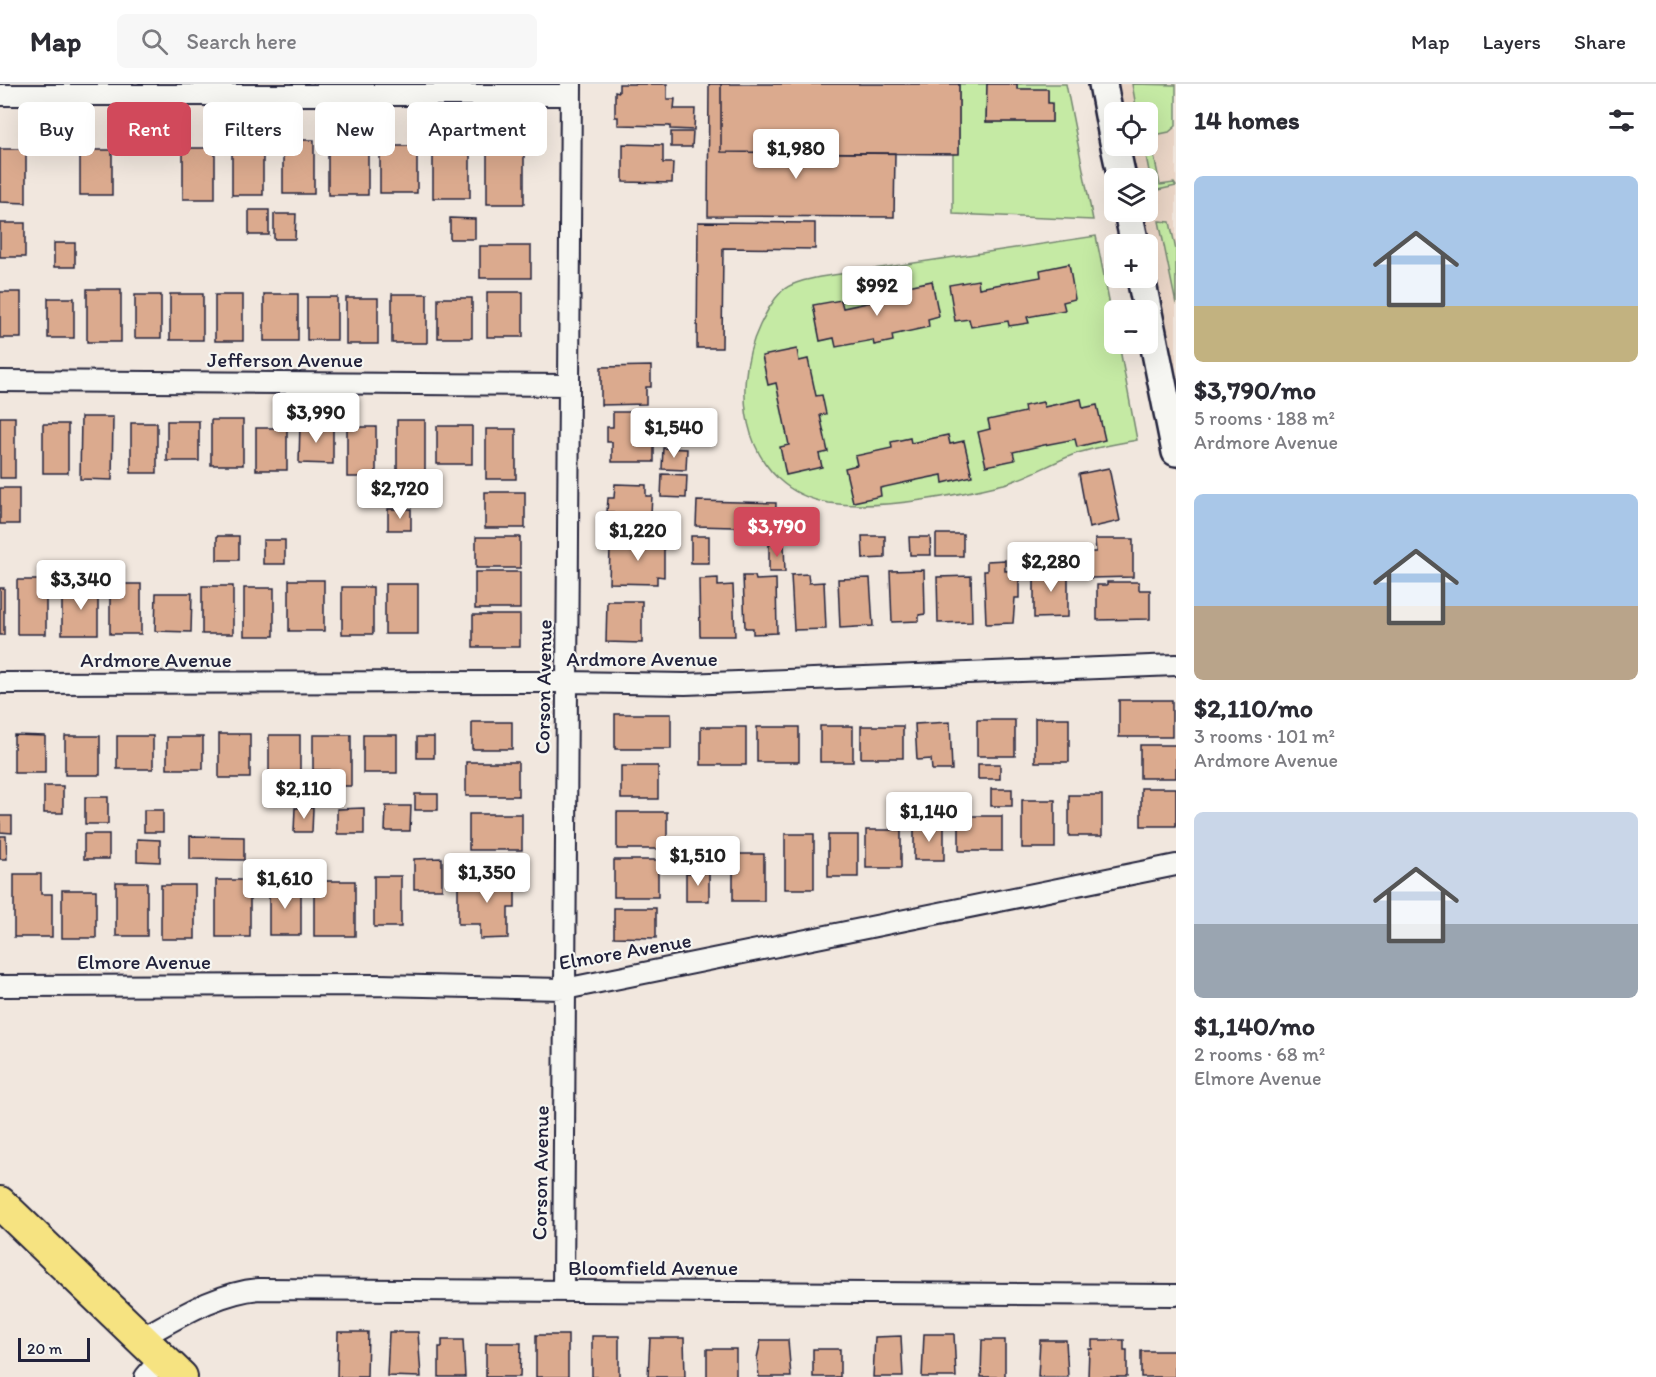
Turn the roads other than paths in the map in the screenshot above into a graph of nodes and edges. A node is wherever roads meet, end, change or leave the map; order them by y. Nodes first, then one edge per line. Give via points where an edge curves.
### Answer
1 (1103, 84) edge
2 (429, 90) edge
3 (571, 90) edge
4 (0, 95) edge
5 (1107, 102) edge
6 (1143, 288) edge
7 (0, 381) edge
8 (569, 385) junction
9 (1176, 452) edge
10 (1176, 665) edge
11 (567, 682) junction
12 (0, 683) edge
13 (1176, 865) edge
14 (0, 986) edge
15 (565, 989) junction
16 (0, 1203) edge
17 (562, 1290) junction
18 (1176, 1295) edge
19 (157, 1363) edge

1 - 5 main road
2 - 3 street
2 - 4 street
3 - 8 street, Corson Avenue
6 - 9 main road
7 - 8 street, Jefferson Avenue
8 - 11 street, Corson Avenue
10 - 11 street, Ardmore Avenue via 685,684
11 - 12 street, Ardmore Avenue
11 - 15 street, Corson Avenue
13 - 15 street, Elmore Avenue
14 - 15 street, Elmore Avenue via 378,985
15 - 17 street, Corson Avenue
16 - 19 main road
17 - 18 street, Bloomfield Avenue
17 - 19 street, Bloomfield Avenue via 240,1290 195,1309

